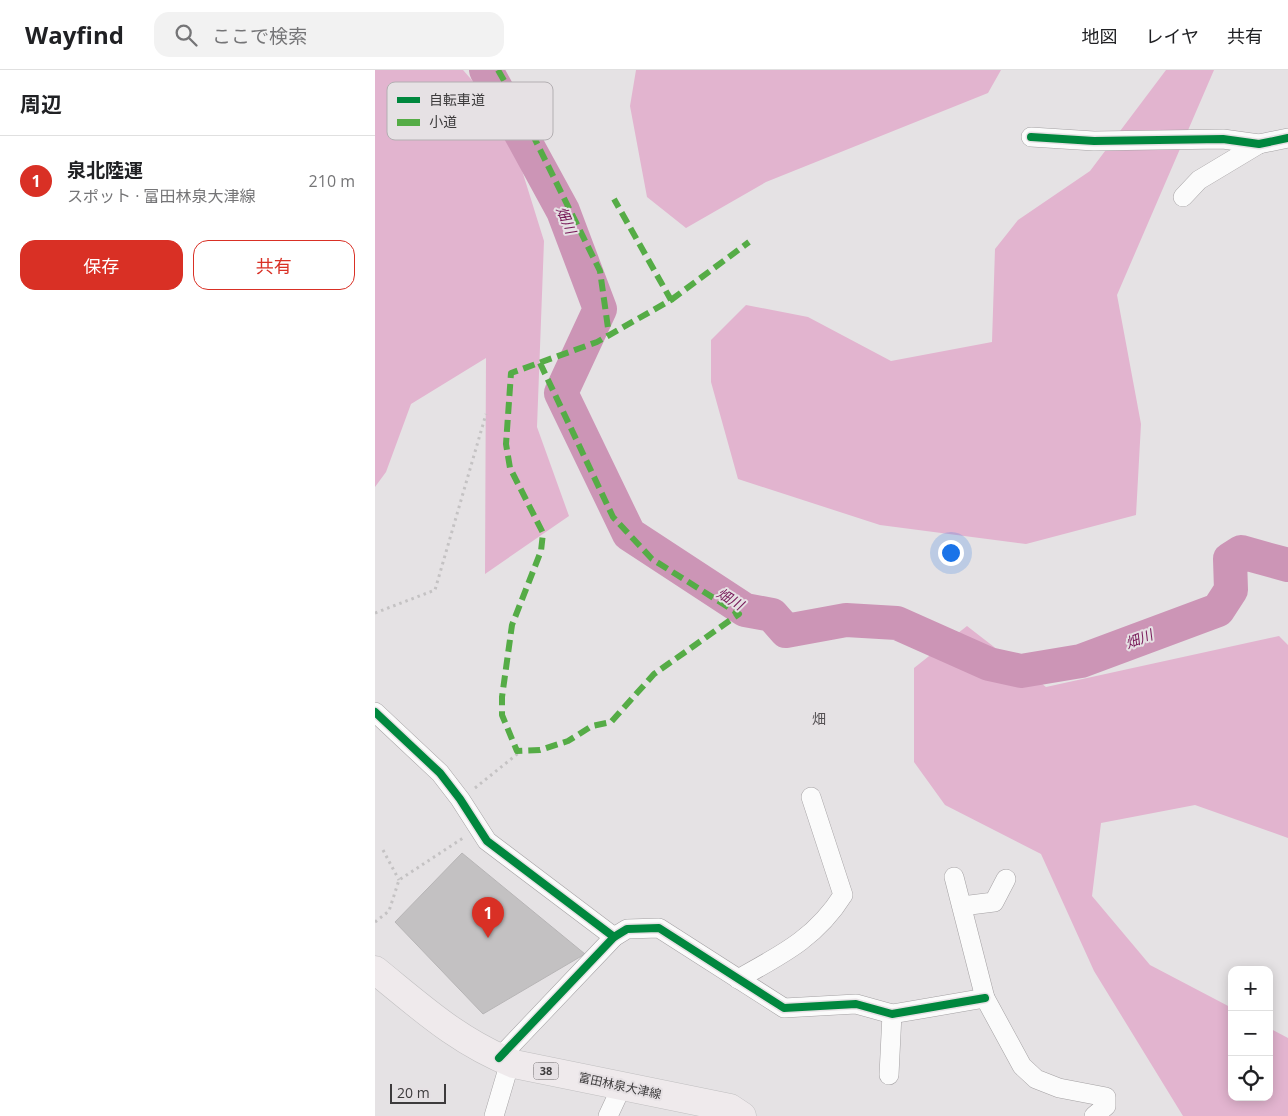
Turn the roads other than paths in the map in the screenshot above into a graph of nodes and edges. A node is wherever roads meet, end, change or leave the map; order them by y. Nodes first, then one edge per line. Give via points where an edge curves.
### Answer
1 (1031, 137) dead end
2 (1288, 138) edge
3 (1259, 144) junction
4 (1183, 198) dead end
5 (375, 712) edge
6 (811, 797) dead end
7 (954, 877) dead end
8 (1006, 879) dead end
9 (961, 906) junction
10 (614, 937) junction
11 (375, 970) edge
12 (738, 978) junction
13 (985, 998) junction
14 (892, 1014) junction
15 (505, 1060) junction
16 (889, 1075) dead end
17 (622, 1086) junction
18 (494, 1116) edge
19 (608, 1116) edge
20 (742, 1116) edge
21 (1094, 1116) edge

1 - 3 street via 1223,139
2 - 3 street
3 - 4 street via 1199,180
5 - 10 street via 440,773 487,842
6 - 12 street via 843,895 829,917 792,949
7 - 9 street
8 - 9 street via 994,902
9 - 13 street
10 - 12 street via 627,928 659,928
10 - 15 street
11 - 15 main road, 富田林泉大津線 / 38 via 453,1034
12 - 14 street via 784,1008 856,1004
13 - 14 street
13 - 21 street via 1022,1066 1036,1079 1059,1088 1106,1097 1106,1106
14 - 16 street
15 - 17 main road, 富田林泉大津線 / 38
15 - 18 street
17 - 19 street
17 - 20 main road, 富田林泉大津線 / 38 via 730,1108

